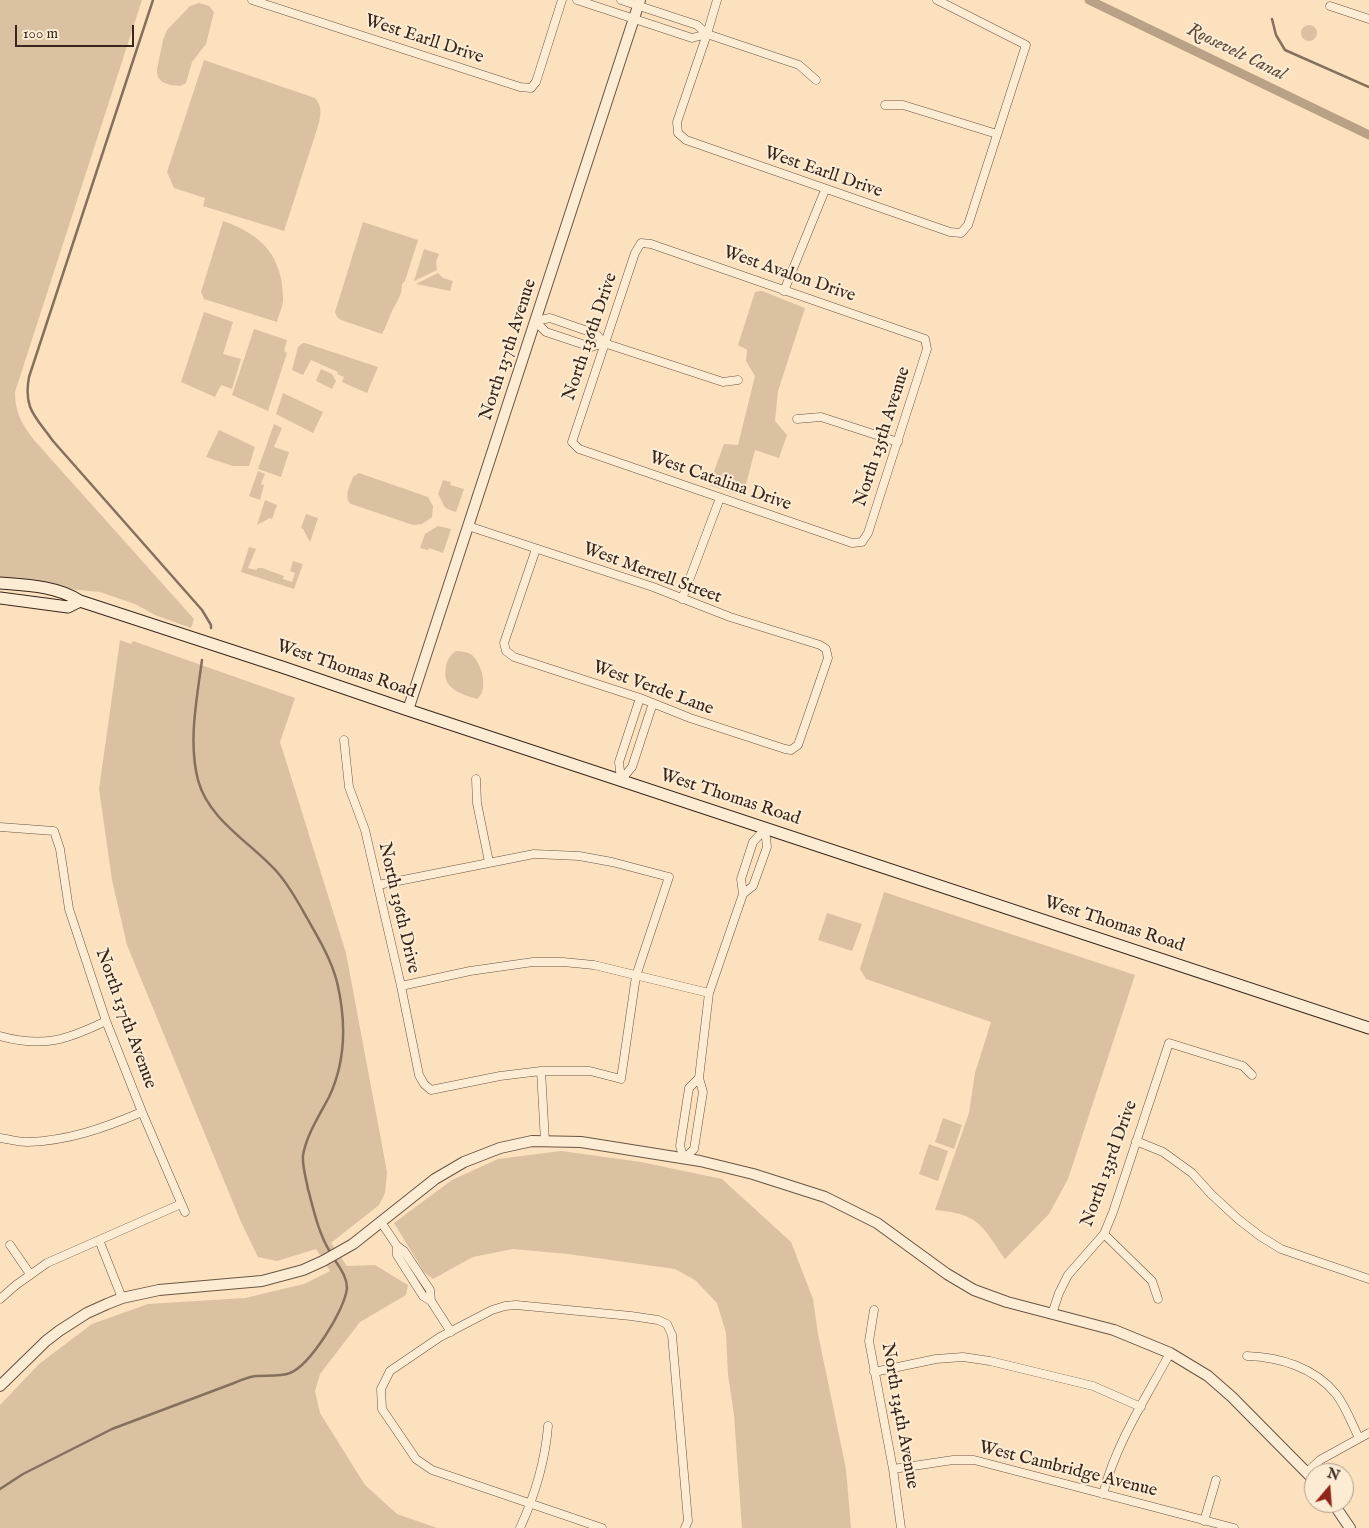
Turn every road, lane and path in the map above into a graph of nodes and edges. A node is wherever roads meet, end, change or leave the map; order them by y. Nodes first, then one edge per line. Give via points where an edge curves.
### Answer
1 (252, 0) edge
2 (562, 0) edge
3 (577, 0) edge
4 (620, 0) edge
5 (717, 0) edge
6 (937, 0) edge
7 (639, 3) edge
8 (1330, 6) dead end
9 (634, 18) junction
10 (1369, 19) edge
11 (707, 34) junction
12 (816, 80) dead end
13 (884, 105) dead end
14 (997, 134) junction
15 (825, 190) junction
16 (642, 243) joint
17 (784, 291) junction
18 (535, 320) junction
19 (925, 339) joint
20 (604, 343) junction
21 (738, 380) dead end
22 (797, 419) dead end
23 (572, 442) joint
24 (898, 442) junction
25 (720, 498) junction
26 (468, 526) junction
27 (862, 542) joint
28 (536, 549) junction
29 (0, 583) edge
30 (0, 598) edge
31 (682, 599) junction
32 (80, 601) junction
33 (640, 698) junction
34 (653, 703) junction
35 (408, 710) junction
36 (344, 740) dead end
37 (791, 750) joint
38 (476, 779) dead end
39 (621, 780) junction
40 (0, 827) edge
41 (765, 829) junction
42 (489, 862) junction
43 (378, 885) junction
44 (743, 894) junction
45 (636, 976) junction
46 (401, 986) junction
47 (709, 993) junction
48 (106, 1021) junction
49 (1369, 1028) edge
50 (0, 1036) edge
51 (541, 1071) junction
52 (1252, 1075) dead end
53 (699, 1078) junction
54 (142, 1112) junction
55 (0, 1138) edge
56 (545, 1141) junction
57 (1136, 1141) junction
58 (684, 1159) junction
59 (181, 1204) junction
60 (185, 1212) dead end
61 (381, 1222) junction
62 (1104, 1234) junction
63 (99, 1240) junction
64 (10, 1245) dead end
65 (397, 1246) junction
66 (418, 1272) junction
67 (30, 1274) junction
68 (410, 1277) junction
69 (1369, 1279) edge
70 (122, 1298) junction
71 (0, 1299) edge
72 (1158, 1299) dead end
73 (431, 1301) junction
74 (874, 1310) dead end
75 (1052, 1314) junction
76 (451, 1332) junction
77 (1170, 1352) junction
78 (1247, 1356) dead end
79 (874, 1372) junction
80 (0, 1386) edge
81 (1141, 1407) junction
82 (548, 1426) dead end
83 (1369, 1433) edge
84 (1359, 1438) junction
85 (1318, 1463) edge
86 (893, 1469) junction
87 (1304, 1469) edge
88 (1216, 1480) dead end
89 (1103, 1494) junction
90 (531, 1504) junction
91 (1340, 1513) edge
92 (1204, 1521) junction
93 (520, 1528) edge
94 (602, 1528) edge
95 (685, 1528) edge
96 (901, 1528) edge
97 (1234, 1528) edge
98 (1350, 1528) edge

1 - 2 street, West Earll Drive via 531,88 536,82
3 - 9 street
4 - 7 street
5 - 11 street
6 - 14 street via 1026,45
7 - 9 street, North 137th Avenue
7 - 11 street via 697,25
8 - 10 street
9 - 11 street via 692,38
9 - 18 street, North 137th Avenue
11 - 12 street via 799,65
11 - 15 street, West Earll Drive via 678,122 678,133 686,140
13 - 14 street via 903,105
14 - 15 street, West Earll Drive via 968,225 961,232 950,232
15 - 17 street
16 - 17 street, West Avalon Drive via 739,273
16 - 20 street, North 136th Drive via 635,253
17 - 19 street, West Avalon Drive
18 - 20 street via 550,318 596,334
18 - 20 street via 546,332 591,347
18 - 26 street, North 137th Avenue
19 - 24 street, North 135th Avenue via 927,350
20 - 21 street via 723,382
20 - 23 street, North 136th Drive
22 - 24 street via 821,417
23 - 25 street, West Catalina Drive via 579,449
24 - 27 street, North 135th Avenue via 868,533
25 - 27 street, West Catalina Drive via 852,542
25 - 31 street
26 - 28 street, West Merrell Street
26 - 35 street, North 137th Avenue
28 - 31 street, West Merrell Street
28 - 33 street, West Verde Lane via 504,643 506,652
29 - 32 main road, West Thomas Road via 63,592
30 - 32 main road, West Thomas Road via 68,607
31 - 37 street, West Merrell Street via 826,649 828,658 800,741
32 - 35 main road, West Thomas Road
33 - 34 street, West Verde Lane
33 - 39 street via 619,762
34 - 37 street, West Verde Lane
34 - 39 street via 632,767
35 - 39 main road, West Thomas Road
36 - 43 street, North 136th Drive via 349,787 365,830
38 - 42 street via 477,803
39 - 41 main road, West Thomas Road
40 - 48 street, North 137th Avenue via 54,831 69,909
41 - 44 street via 753,842 740,879
41 - 44 street via 767,847 753,886
41 - 49 main road, West Thomas Road
42 - 43 street
42 - 45 street via 534,854 579,856 669,877
43 - 46 street, North 136th Drive
44 - 47 street
45 - 46 street via 594,965 533,962
45 - 47 street
45 - 51 street via 621,1078 590,1071
46 - 51 street, North 136th Drive via 419,1075 432,1090
47 - 53 street
48 - 50 street via 77,1035 46,1042
48 - 54 street, North 137th Avenue
51 - 56 street
52 - 57 street, North 133rd Drive via 1243,1066 1169,1043
53 - 58 street via 703,1092 694,1148
53 - 58 street via 689,1088 680,1146
54 - 55 street via 81,1135 25,1142
54 - 59 street, North 137th Avenue
56 - 58 street via 581,1142
56 - 61 street via 500,1148 464,1162 434,1178
57 - 62 street, North 133rd Drive
57 - 69 street via 1163,1152 1192,1173 1238,1219 1281,1249
58 - 75 street via 753,1174 825,1197 877,1223 974,1290
59 - 60 street, North 137th Avenue
59 - 63 street
61 - 65 street
61 - 70 street via 324,1262 290,1274 262,1281 159,1290
62 - 72 street via 1152,1281
62 - 75 street, North 133rd Drive via 1068,1275
63 - 67 street
63 - 70 street
64 - 67 street
65 - 66 street
65 - 68 street via 397,1255
66 - 68 street
66 - 73 street via 430,1290
67 - 71 street
68 - 73 street via 422,1296
70 - 80 street via 71,1322 46,1341
73 - 76 street
74 - 79 street, North 134th Avenue via 869,1341
75 - 77 street via 1114,1330
76 - 90 street via 390,1371 381,1389 382,1409 416,1459 432,1470
76 - 95 street via 492,1310 516,1305 631,1316 666,1324 672,1335 688,1521
77 - 81 street
77 - 87 street via 1208,1376
78 - 84 street via 1289,1363 1324,1382 1336,1394
79 - 81 street via 936,1359 963,1357 1092,1386
79 - 86 street, North 134th Avenue
81 - 89 street via 1113,1458
82 - 90 street via 544,1457
83 - 84 street
84 - 85 street
86 - 89 street, West Cambridge Avenue via 974,1460
86 - 96 street, North 134th Avenue
88 - 92 street
89 - 92 street, West Cambridge Avenue
90 - 93 street
90 - 94 street
91 - 98 street
92 - 97 street, West Cambridge Avenue

